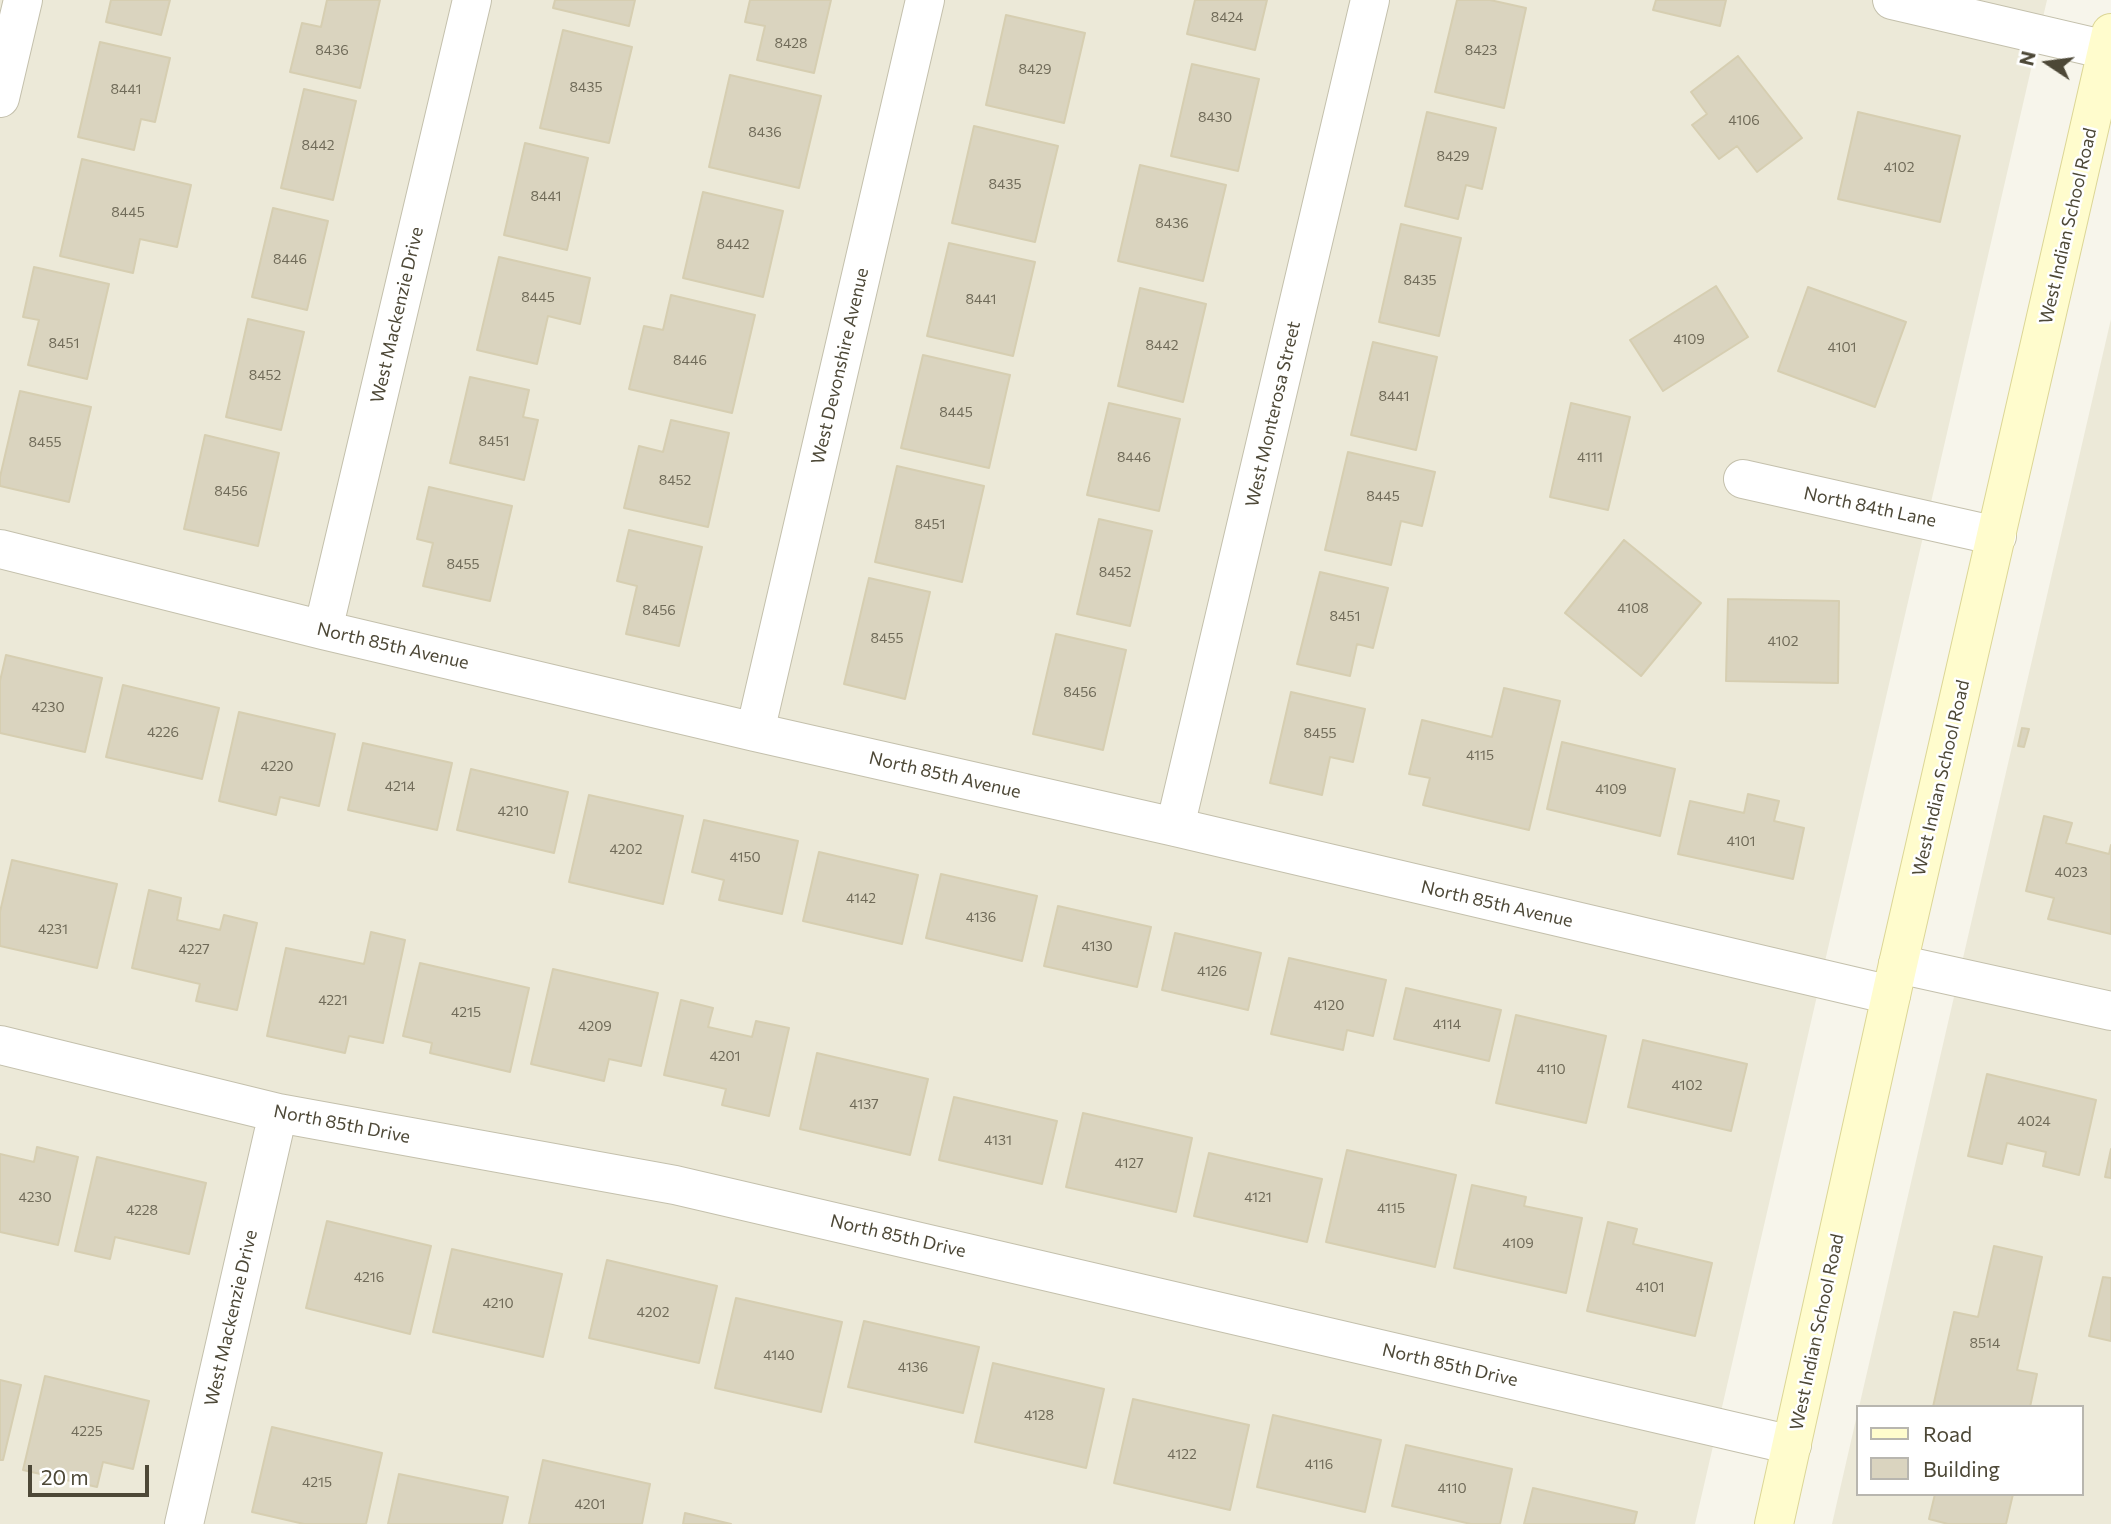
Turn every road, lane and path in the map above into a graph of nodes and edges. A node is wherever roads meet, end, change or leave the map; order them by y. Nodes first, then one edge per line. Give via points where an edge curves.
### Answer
1 (23, 0) edge
2 (472, 0) edge
3 (925, 0) edge
4 (1370, 0) edge
5 (1892, 0) edge
6 (2109, 41) edge
7 (0, 97) edge
8 (1744, 479) dead end
9 (1997, 536) junction
10 (0, 549) edge
11 (323, 630) junction
12 (755, 732) junction
13 (1175, 827) junction
14 (1894, 979) junction
15 (2111, 1011) edge
16 (0, 1045) edge
17 (278, 1113) junction
18 (1792, 1445) junction
19 (184, 1524) edge
20 (1774, 1524) edge

1 - 7 street
2 - 11 street, West Mackenzie Drive
3 - 12 street, West Devonshire Avenue
4 - 13 street, West Monterosa Street
5 - 6 street
6 - 9 main road, West Indian School Road
8 - 9 street, North 84th Lane
9 - 14 main road, West Indian School Road
10 - 11 street, North 85th Avenue
11 - 12 street, North 85th Avenue
12 - 13 street, North 85th Avenue
13 - 14 street, North 85th Avenue
14 - 15 street, North 85th Avenue
14 - 18 main road, West Indian School Road
16 - 17 street, North 85th Drive
17 - 18 street, North 85th Drive via 675,1185
17 - 19 street, West Mackenzie Drive
18 - 20 main road, West Indian School Road

